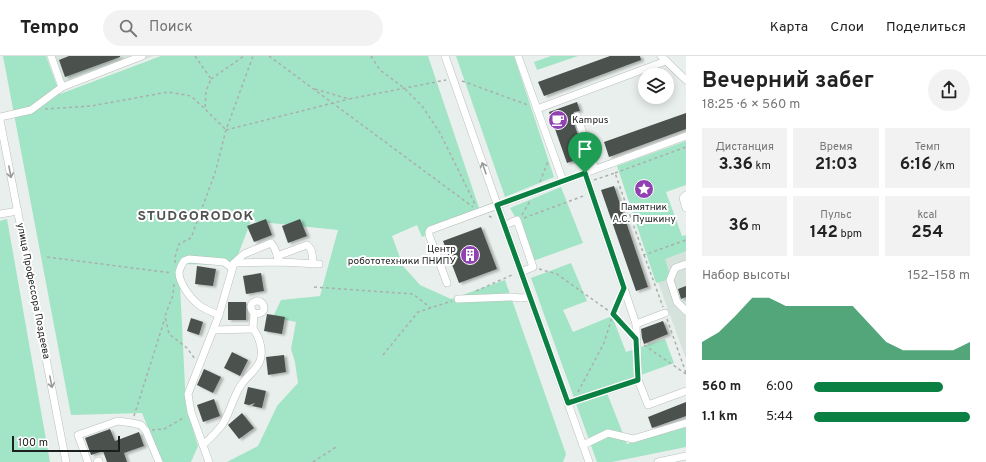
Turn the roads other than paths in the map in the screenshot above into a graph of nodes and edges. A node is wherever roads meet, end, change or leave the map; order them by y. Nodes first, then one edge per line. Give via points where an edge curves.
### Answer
1 (51, 56) edge
2 (142, 56) edge
3 (445, 56) edge
4 (518, 56) edge
5 (663, 58) edge
6 (686, 80) edge
7 (62, 86) junction
8 (537, 109) junction
9 (577, 116) dead end
10 (0, 119) edge
11 (686, 136) edge
12 (595, 169) junction
13 (585, 173) junction
14 (563, 181) junction
15 (686, 195) edge
16 (497, 205) junction
17 (686, 208) edge
18 (18, 211) junction
19 (0, 214) edge
20 (513, 221) road end
21 (279, 259) junction
22 (686, 264) edge
23 (233, 265) junction
24 (520, 272) junction
25 (447, 283) dead end
26 (530, 297) junction
27 (458, 299) road end
28 (686, 311) edge
29 (254, 313) dead end
30 (665, 313) dead end
31 (219, 315) junction
32 (636, 324) junction
33 (253, 329) junction
34 (213, 330) junction
35 (638, 380) junction
36 (686, 390) edge
37 (571, 402) junction
38 (686, 423) edge
39 (203, 445) junction
40 (583, 445) junction
41 (686, 456) edge
42 (66, 462) edge
43 (88, 462) edge
44 (159, 462) edge
45 (209, 462) edge
46 (589, 462) edge
47 (658, 462) edge

1 - 7 street
2 - 7 street
16 -> 3 street
4 - 8 street
5 - 6 street
5 - 8 street
7 - 10 street via 31,110
8 - 14 street
9 - 12 street
10 -> 18 street, улица Профессора Поздеева
11 - 12 street
12 - 13 street
13 - 14 street
13 - 32 street
14 - 16 street
15 - 17 street via 683,198
16 - 24 street
16 - 25 street via 432,228 428,232
18 - 19 street
18 -> 42 street, улица Профессора Поздеева
20 - 24 street via 533,267
21 - 21 street via 315,264 307,245
21 - 23 street
21 - 23 street via 271,244 244,254
22 - 28 street via 675,268 670,280 677,302
23 - 31 street
23 - 31 street via 189,259 184,260 180,269 180,277 186,292 200,305
24 - 26 street
26 - 27 street
26 - 37 street
29 - 33 street
30 - 32 street
31 - 34 street
32 - 35 street
33 - 34 street
33 - 39 street via 257,333 261,348 260,363 241,386 222,425
34 - 39 street via 188,394
35 - 36 street via 648,405
35 - 37 street
37 - 40 street
38 - 40 street via 633,439 608,433
39 - 45 street
40 - 46 street
41 - 47 street
43 - 44 street via 78,435 118,421 141,426 146,431

